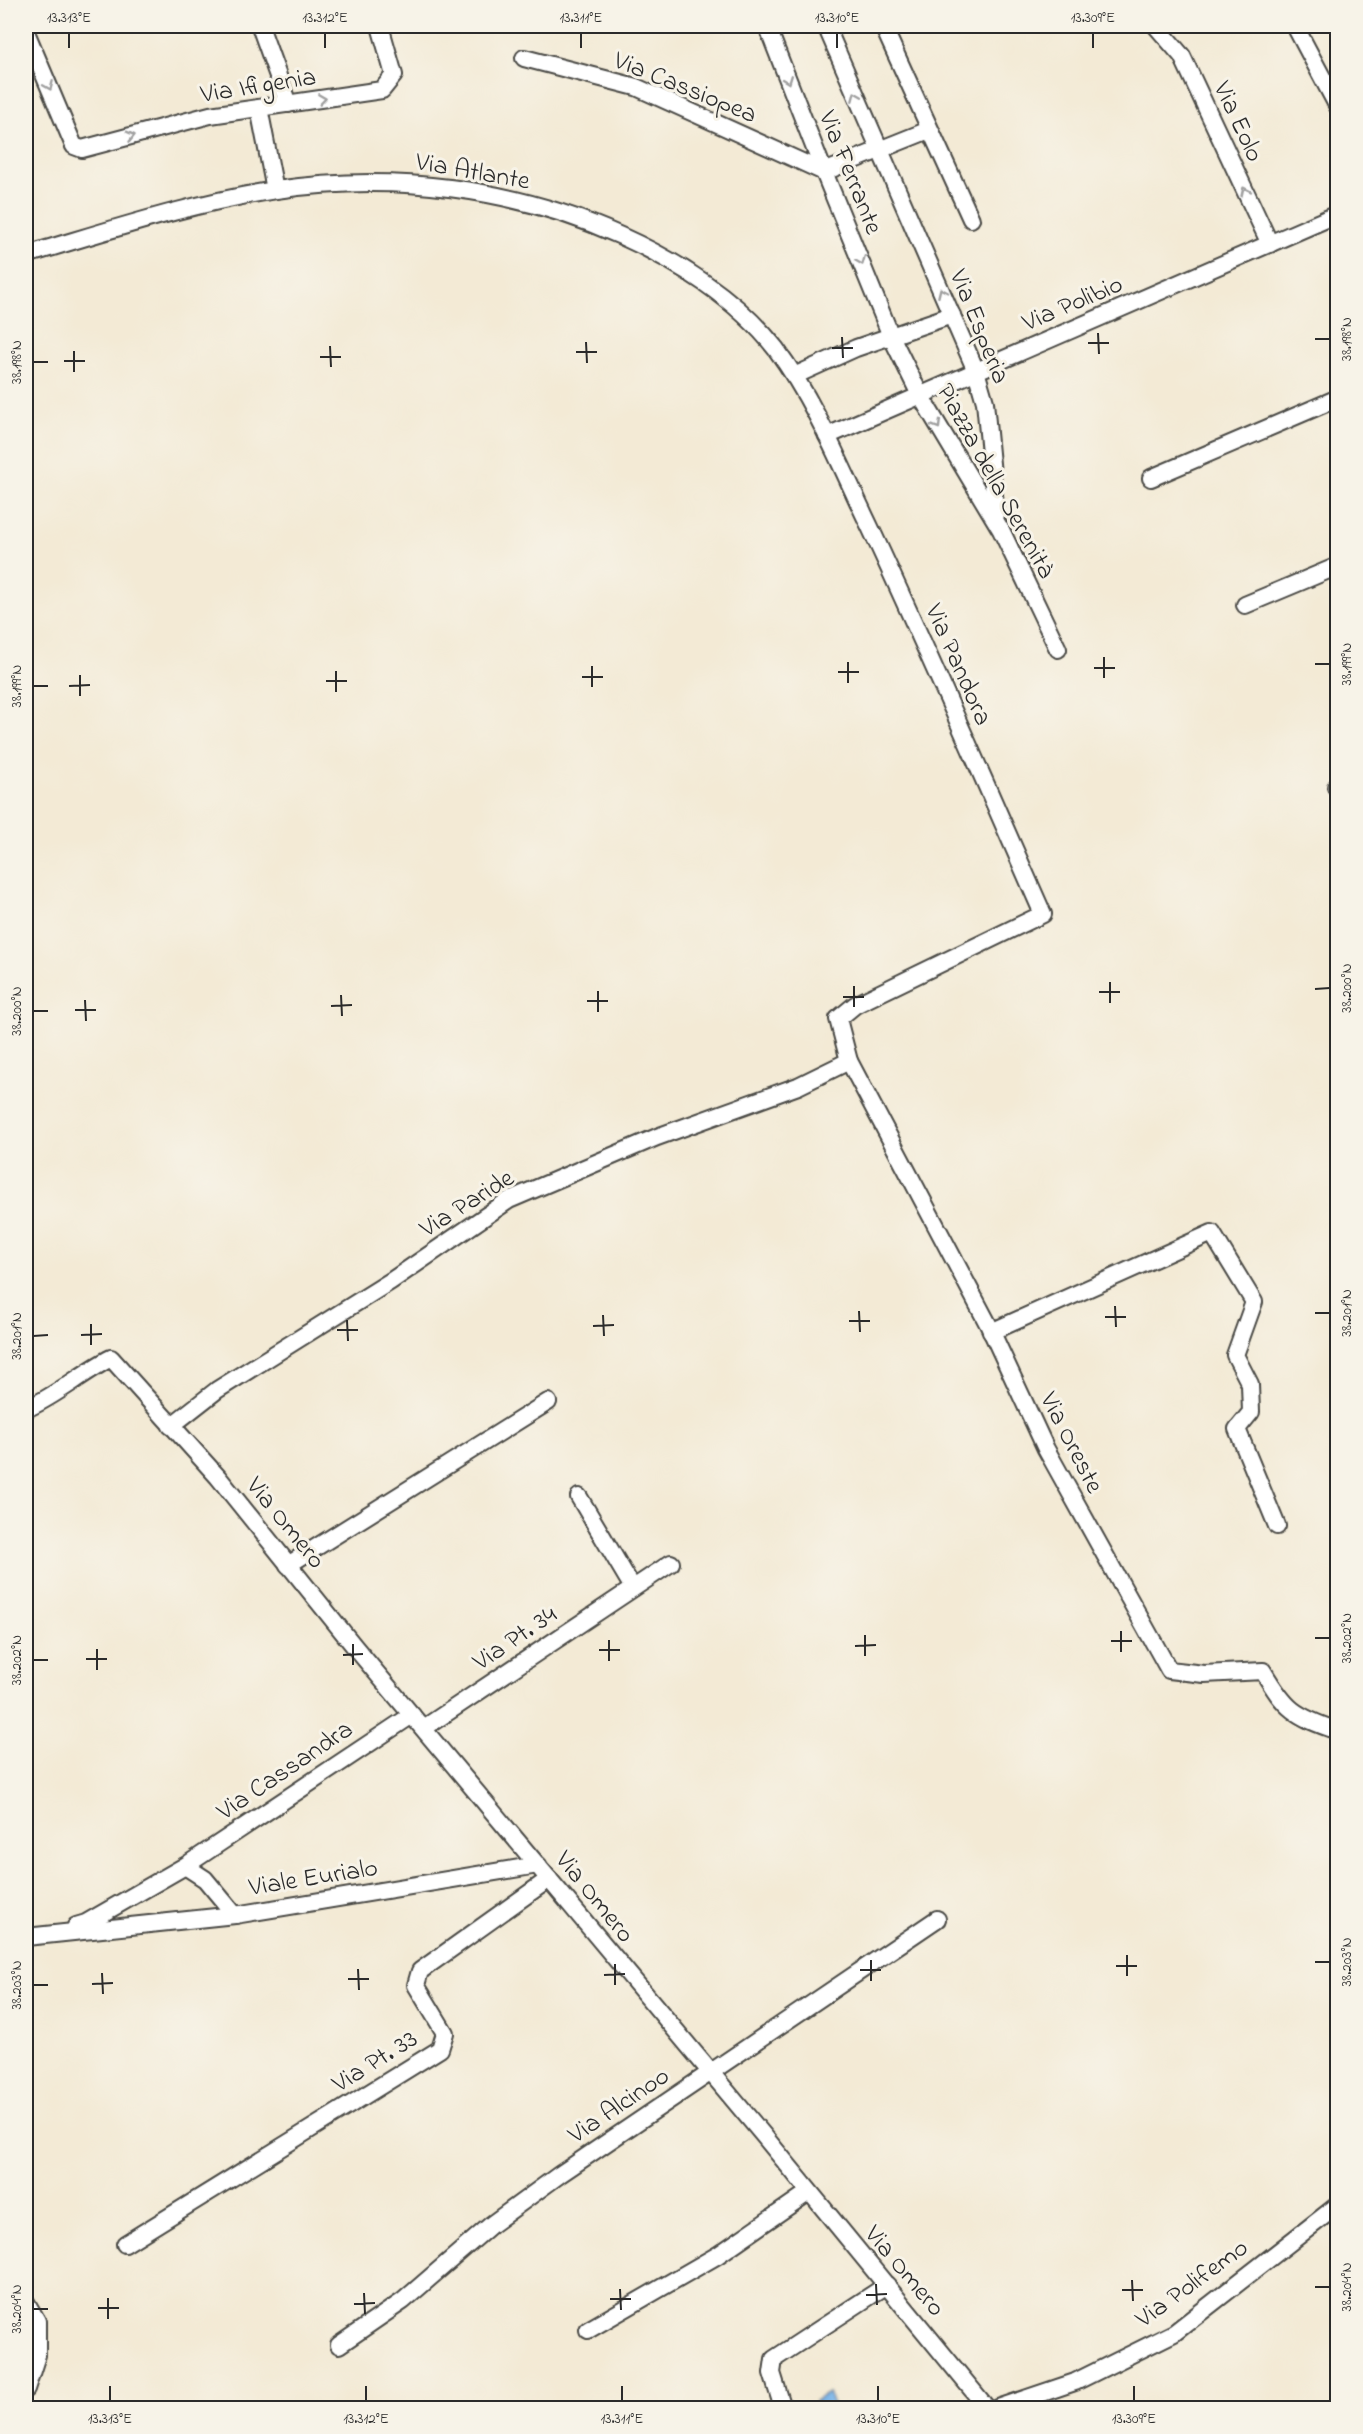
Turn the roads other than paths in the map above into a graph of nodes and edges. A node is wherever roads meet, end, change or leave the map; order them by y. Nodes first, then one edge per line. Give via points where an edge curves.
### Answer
1 (260, 26) edge
2 (380, 26) edge
3 (767, 26) edge
4 (826, 26) edge
5 (883, 26) edge
6 (1156, 26) edge
7 (1295, 26) edge
8 (26, 32) edge
9 (524, 58) dead end
10 (288, 104) junction
11 (1338, 107) edge
12 (259, 108) junction
13 (929, 130) junction
14 (880, 149) junction
15 (824, 172) junction
16 (275, 190) junction
17 (1338, 214) edge
18 (971, 219) dead end
19 (1270, 244) junction
20 (26, 255) edge
21 (952, 315) junction
22 (891, 336) junction
23 (976, 371) junction
24 (794, 376) junction
25 (920, 395) junction
26 (1338, 398) edge
27 (827, 436) junction
28 (1151, 478) dead end
29 (1001, 530) junction
30 (1338, 566) edge
31 (1245, 605) dead end
32 (1058, 649) dead end
33 (1043, 914) joint
34 (849, 1061) junction
35 (991, 1332) junction
36 (548, 1402) dead end
37 (26, 1409) edge
38 (167, 1422) junction
39 (579, 1497) dead end
40 (1277, 1526) dead end
41 (671, 1563) dead end
42 (288, 1565) junction
43 (633, 1588) junction
44 (412, 1715) junction
45 (424, 1728) junction
46 (1338, 1731) edge
47 (538, 1865) junction
48 (185, 1866) junction
49 (549, 1879) junction
50 (235, 1915) junction
51 (937, 1919) dead end
52 (26, 1937) edge
53 (711, 2074) junction
54 (809, 2192) junction
55 (1338, 2205) edge
56 (125, 2244) dead end
57 (887, 2285) junction
58 (26, 2302) edge
59 (588, 2330) dead end
60 (339, 2345) dead end
61 (26, 2389) edge
62 (783, 2409) edge
63 (987, 2409) edge
64 (998, 2409) edge

1 - 10 street
10 -> 2 street, Via Ifigenia via 382,90 394,75
3 -> 15 street, Via Ferrante
14 -> 4 street, Via Esperia
5 - 13 street
19 -> 6 street, Via Eolo via 1182,56
7 - 11 street
8 -> 12 street, Via Ifigenia via 74,146 82,149 210,115
9 - 15 street, Via Cassiopea via 636,87
10 - 12 street, Via Ifigenia
12 - 16 street
13 - 14 street
13 - 18 street
14 - 15 street
21 -> 14 street, Via Esperia
15 -> 22 street, Via Ferrante
16 - 20 street, Via Atlante via 192,208
16 - 24 street, Via Atlante via 335,184 440,185 501,197 597,225 644,246 720,294 774,347
17 - 19 street, Via Polibio
19 - 23 street, Via Polibio
21 - 22 street
21 - 23 street, Via Esperia
22 - 24 street
22 - 25 street, Piazza della Serenità
23 - 25 street, Via Polibio
23 - 29 street, Via Esperia via 985,402 994,510
24 - 27 street, Via Atlante
25 - 27 street, Via Polibio
25 -> 29 street, Piazza della Serenità
26 - 28 street
27 - 33 street, Via Pandora
29 - 32 street, Piazza della Serenità
30 - 31 street
33 - 34 street, Via Oreste via 855,1005 838,1019
34 - 35 street, Via Oreste
34 - 38 street, Via Paride via 798,1086 657,1137 509,1200 391,1281
35 - 40 street via 1212,1233 1254,1302 1235,1355 1250,1384 1251,1412 1237,1429
35 - 46 street, Via Oreste via 1046,1449 1169,1670 1204,1674 1263,1671 1279,1698 1303,1719
36 - 42 street
37 - 38 street, Via Omero via 111,1358
38 - 42 street, Via Omero via 218,1477
39 - 43 street
41 - 43 street, Via Pt. 34
42 - 44 street, Via Omero
43 - 45 street, Via Pt. 34
44 - 45 street, Via Omero
44 - 48 street, Via Cassandra
45 - 47 street, Via Omero
47 - 49 street, Via Omero
47 - 50 street, Viale Eurialo
48 - 50 street, Viale Eurialo via 205,1879
48 - 52 street via 86,1923
49 - 53 street, Via Omero
49 - 56 street, Via Pt. 33 via 420,1971 416,1985 445,2033 440,2049
50 - 52 street
51 - 53 street, Via Alcinoo
53 - 54 street, Via Omero
53 - 60 street, Via Alcinoo via 559,2175 492,2224 403,2301
54 - 57 street, Via Omero
54 - 59 street via 718,2254
55 - 64 street, Via Polifemo via 1174,2333 1075,2382
57 - 62 street via 774,2359 771,2373
57 - 63 street, Via Omero
58 - 61 street via 37,2321 37,2355

